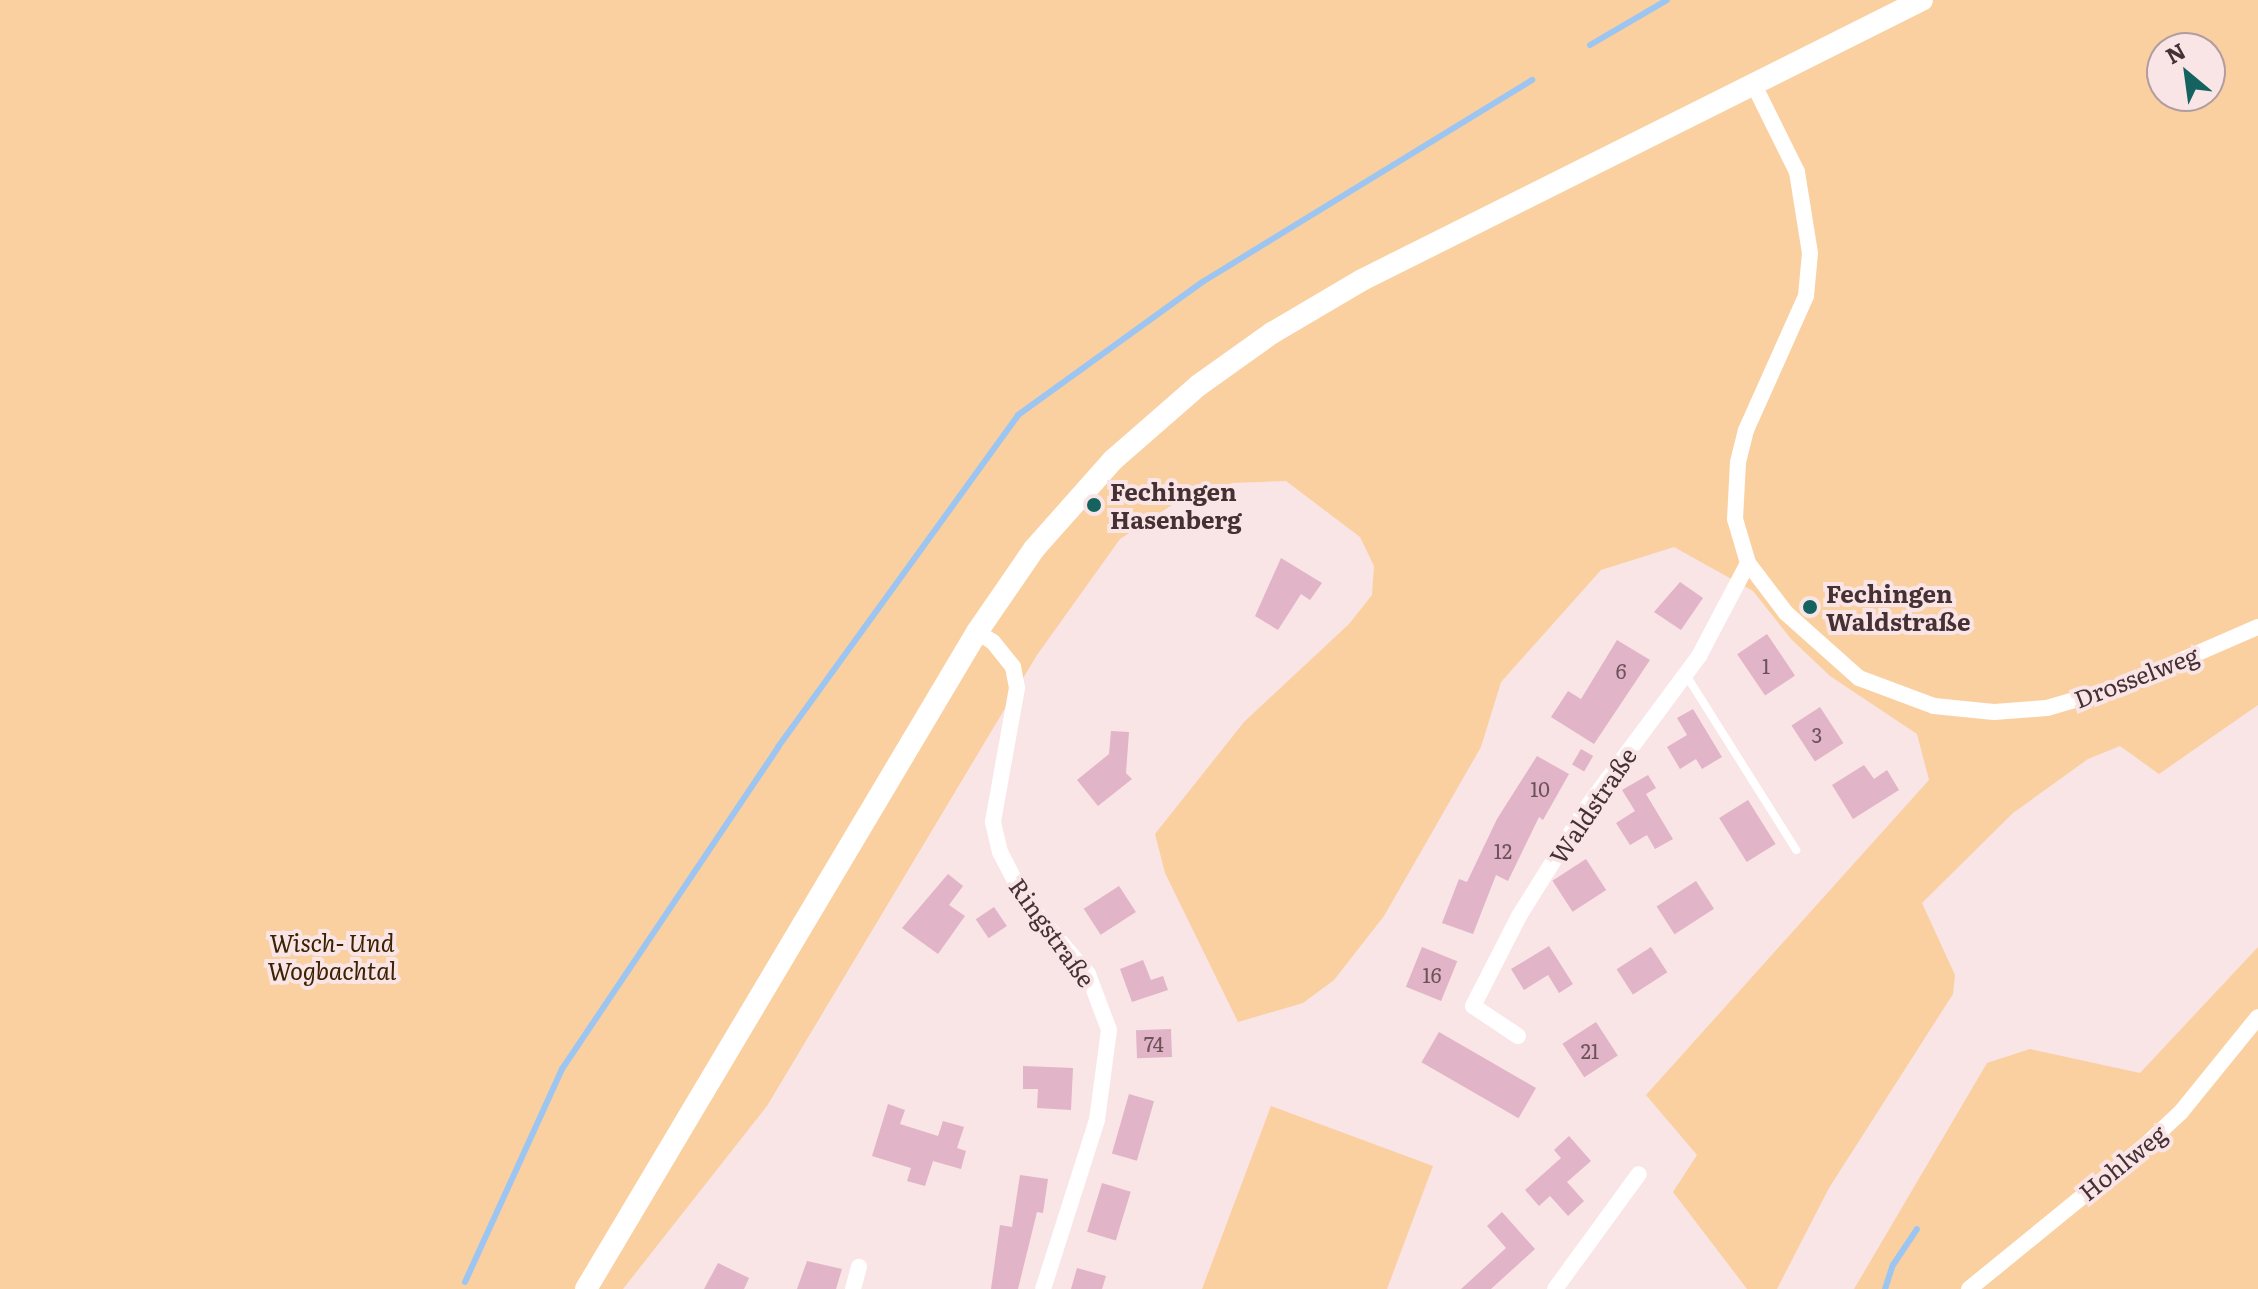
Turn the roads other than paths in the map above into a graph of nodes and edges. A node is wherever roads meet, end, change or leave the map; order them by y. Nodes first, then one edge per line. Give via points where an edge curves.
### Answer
1 (1922, 0) edge
2 (1755, 87) junction
3 (1748, 563) junction
4 (2258, 627) edge
5 (977, 632) junction
6 (1685, 675) junction
7 (1796, 850) dead end
8 (2258, 1017) edge
9 (1518, 1036) dead end
10 (1639, 1174) dead end
11 (859, 1267) dead end
12 (586, 1289) edge
13 (853, 1289) edge
14 (1043, 1289) edge
15 (1555, 1289) edge
16 (1969, 1289) edge

1 - 2 main road
2 - 3 street via 1797,172 1810,253 1806,296 1746,430 1738,462 1735,519
2 - 5 main road via 1362,280 1272,333 1154,421 1113,460 1034,549
3 - 4 street, Drosselweg via 1830,656 1859,678 1934,706 1994,712 2047,708 2122,686
3 - 6 street, Waldstraße
5 - 12 main road
5 - 14 street, Ringstraße via 1013,667 1017,688 993,822 1000,852 1026,902 1088,974 1109,1030 1097,1120
6 - 7 lane
6 - 9 street, Waldstraße via 1587,807 1519,916 1473,1006
8 - 16 street, Hohlweg via 2181,1112
10 - 15 street
11 - 13 street

